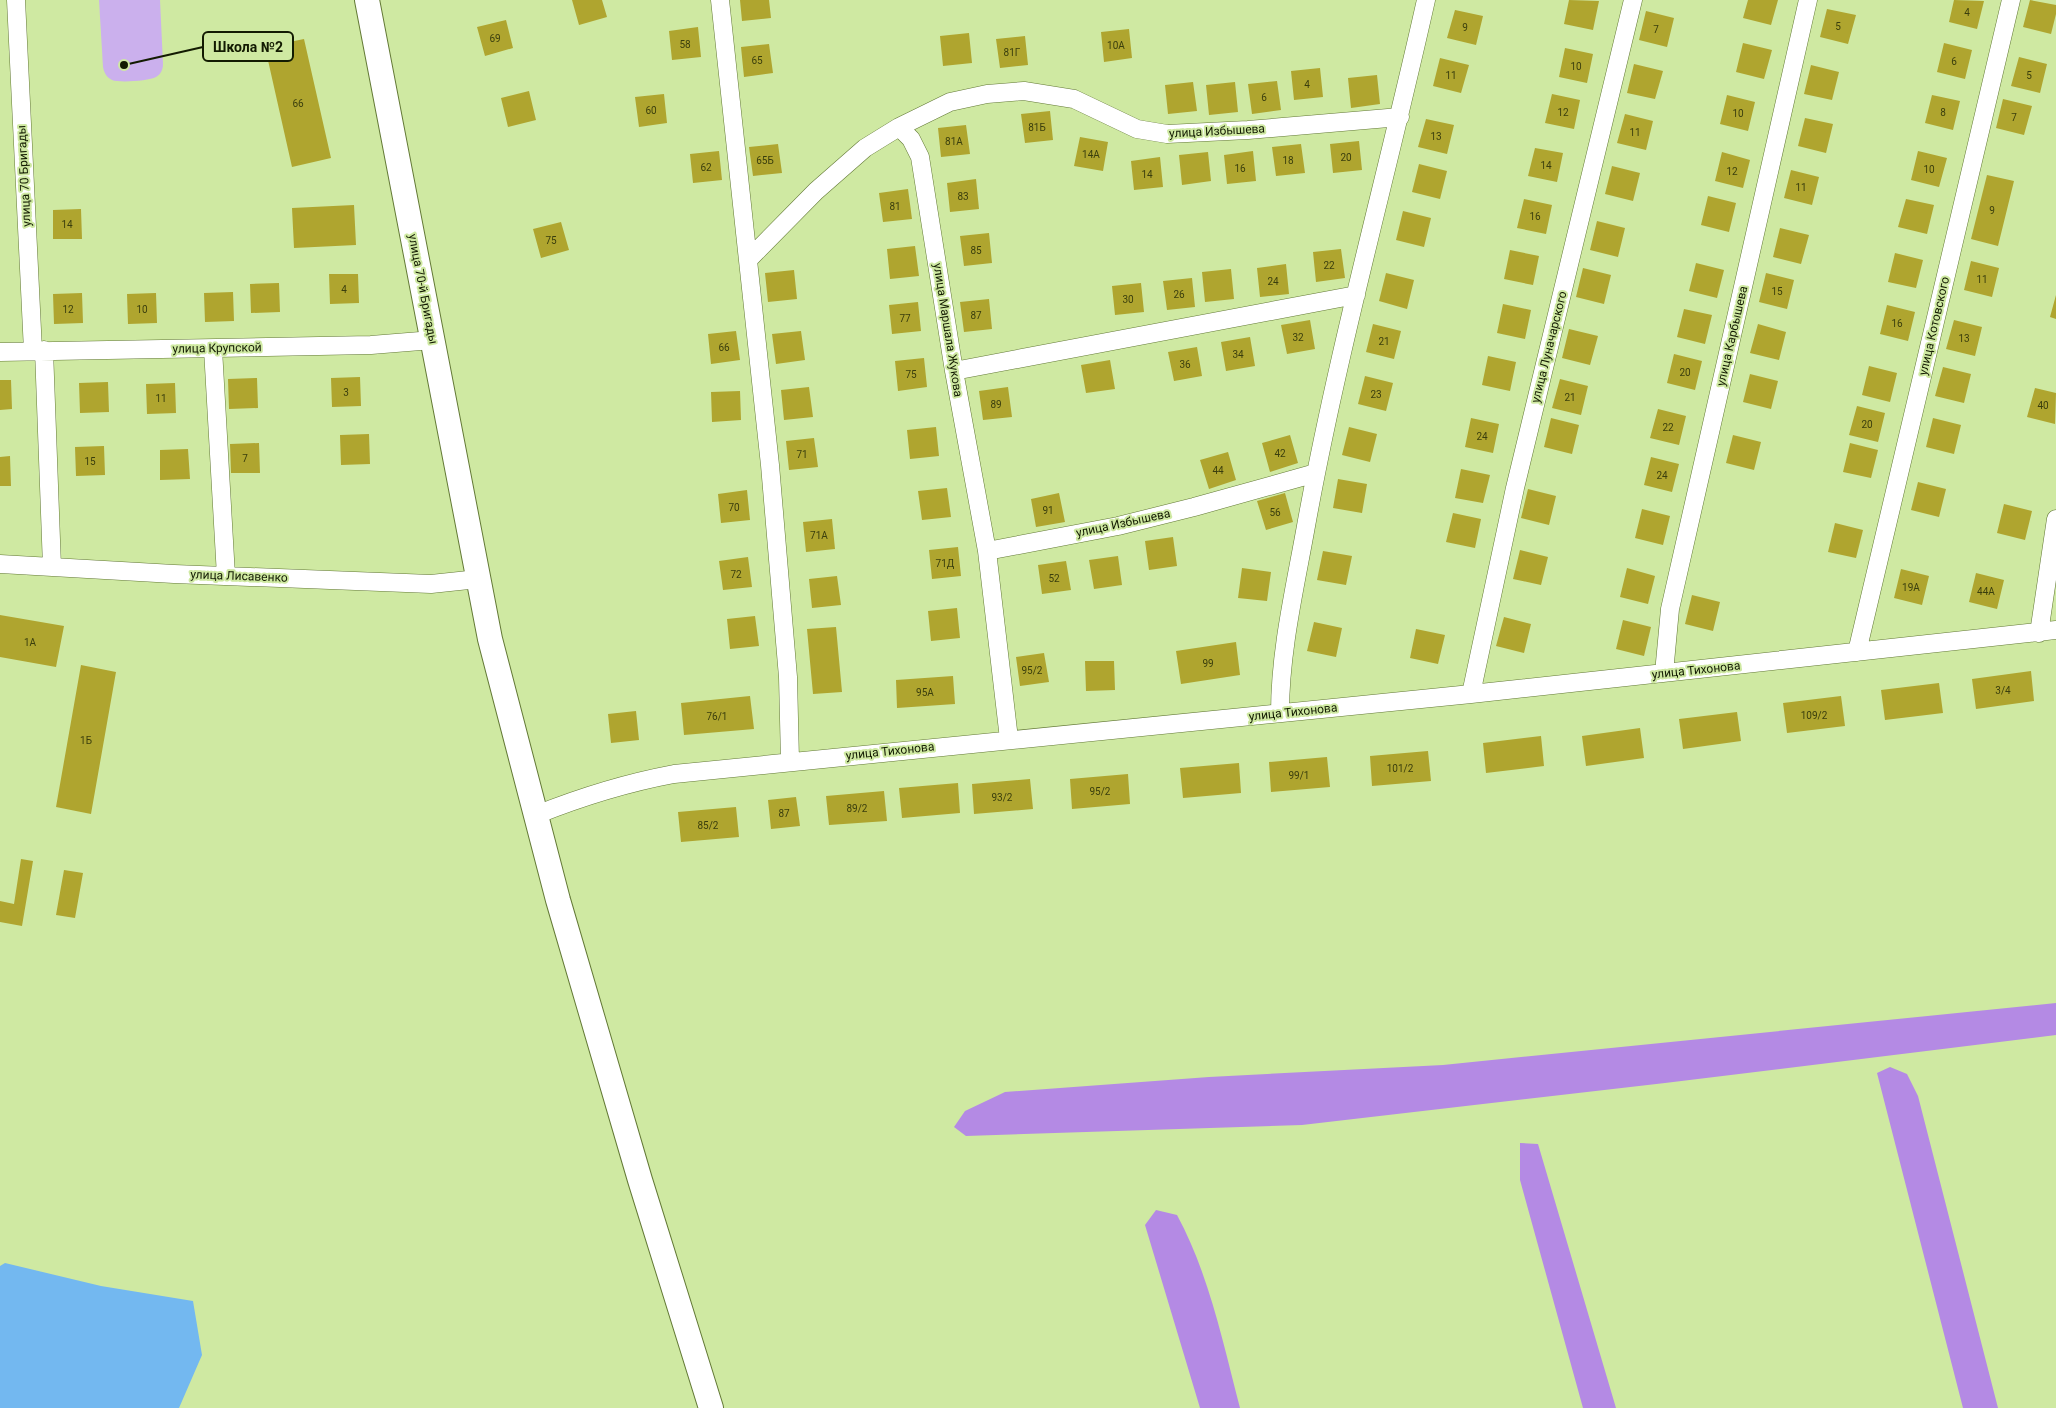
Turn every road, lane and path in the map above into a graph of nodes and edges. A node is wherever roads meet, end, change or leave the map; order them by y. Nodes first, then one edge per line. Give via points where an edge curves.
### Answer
1 (16, 0) edge
2 (367, 0) edge
3 (720, 0) edge
4 (1426, 0) edge
5 (1633, 0) edge
6 (1808, 0) edge
7 (2011, 0) edge
8 (1400, 117) junction
9 (899, 127) junction
10 (749, 259) junction
11 (1356, 295) junction
12 (433, 340) junction
13 (213, 349) junction
14 (38, 351) junction
15 (0, 352) edge
16 (954, 371) junction
17 (1316, 472) junction
18 (2056, 519) edge
19 (987, 550) junction
20 (0, 564) edge
21 (52, 567) junction
22 (226, 576) junction
23 (478, 578) junction
24 (2048, 631) edge
25 (1857, 652) junction
26 (1664, 673) junction
27 (1471, 694) junction
28 (1280, 713) junction
29 (1009, 739) junction
30 (790, 761) junction
31 (536, 815) junction
32 (711, 1408) edge

1 - 14 street, улица 70 Бригады
2 - 12 main road, улица 70-й Бригады
3 - 10 street
4 - 8 street
5 - 27 street, улица Луначарского via 1515,488
6 - 26 street, улица Карбышева via 1670,609
7 - 25 street, улица Котовского
8 - 9 street, улица Избышева via 1167,134 1137,129 1074,100 1024,91 950,102
8 - 11 street
9 - 10 street via 865,148 839,170
9 - 16 street, улица Маршала Жукова via 911,139 920,157
10 - 30 street via 788,677
11 - 16 street
11 - 17 street
12 - 13 street, улица Крупской
12 - 23 main road, улица 70-й Бригады
13 - 14 street, улица Крупской
13 - 22 street
14 - 15 street, улица Крупской
14 - 21 street, улица 70 Бригады
16 - 19 street, улица Маршала Жукова
17 - 19 street, улица Избышева via 1118,526
17 - 28 street via 1283,656
18 - 24 street
19 - 29 street, улица Маршала Жукова
20 - 21 street, улица Лисавенко
21 - 22 street, улица Лисавенко
22 - 23 street, улица Лисавенко via 431,584
23 - 31 main road, улица 70-й Бригады via 490,639
24 - 25 street, улица Тихонова
25 - 26 street, улица Тихонова
26 - 27 street, улица Тихонова
27 - 28 street, улица Тихонова
28 - 29 street, улица Тихонова
29 - 30 street, улица Тихонова
30 - 31 street, улица Тихонова via 636,781
31 - 32 main road, улица 70-й Бригады via 640,1180

